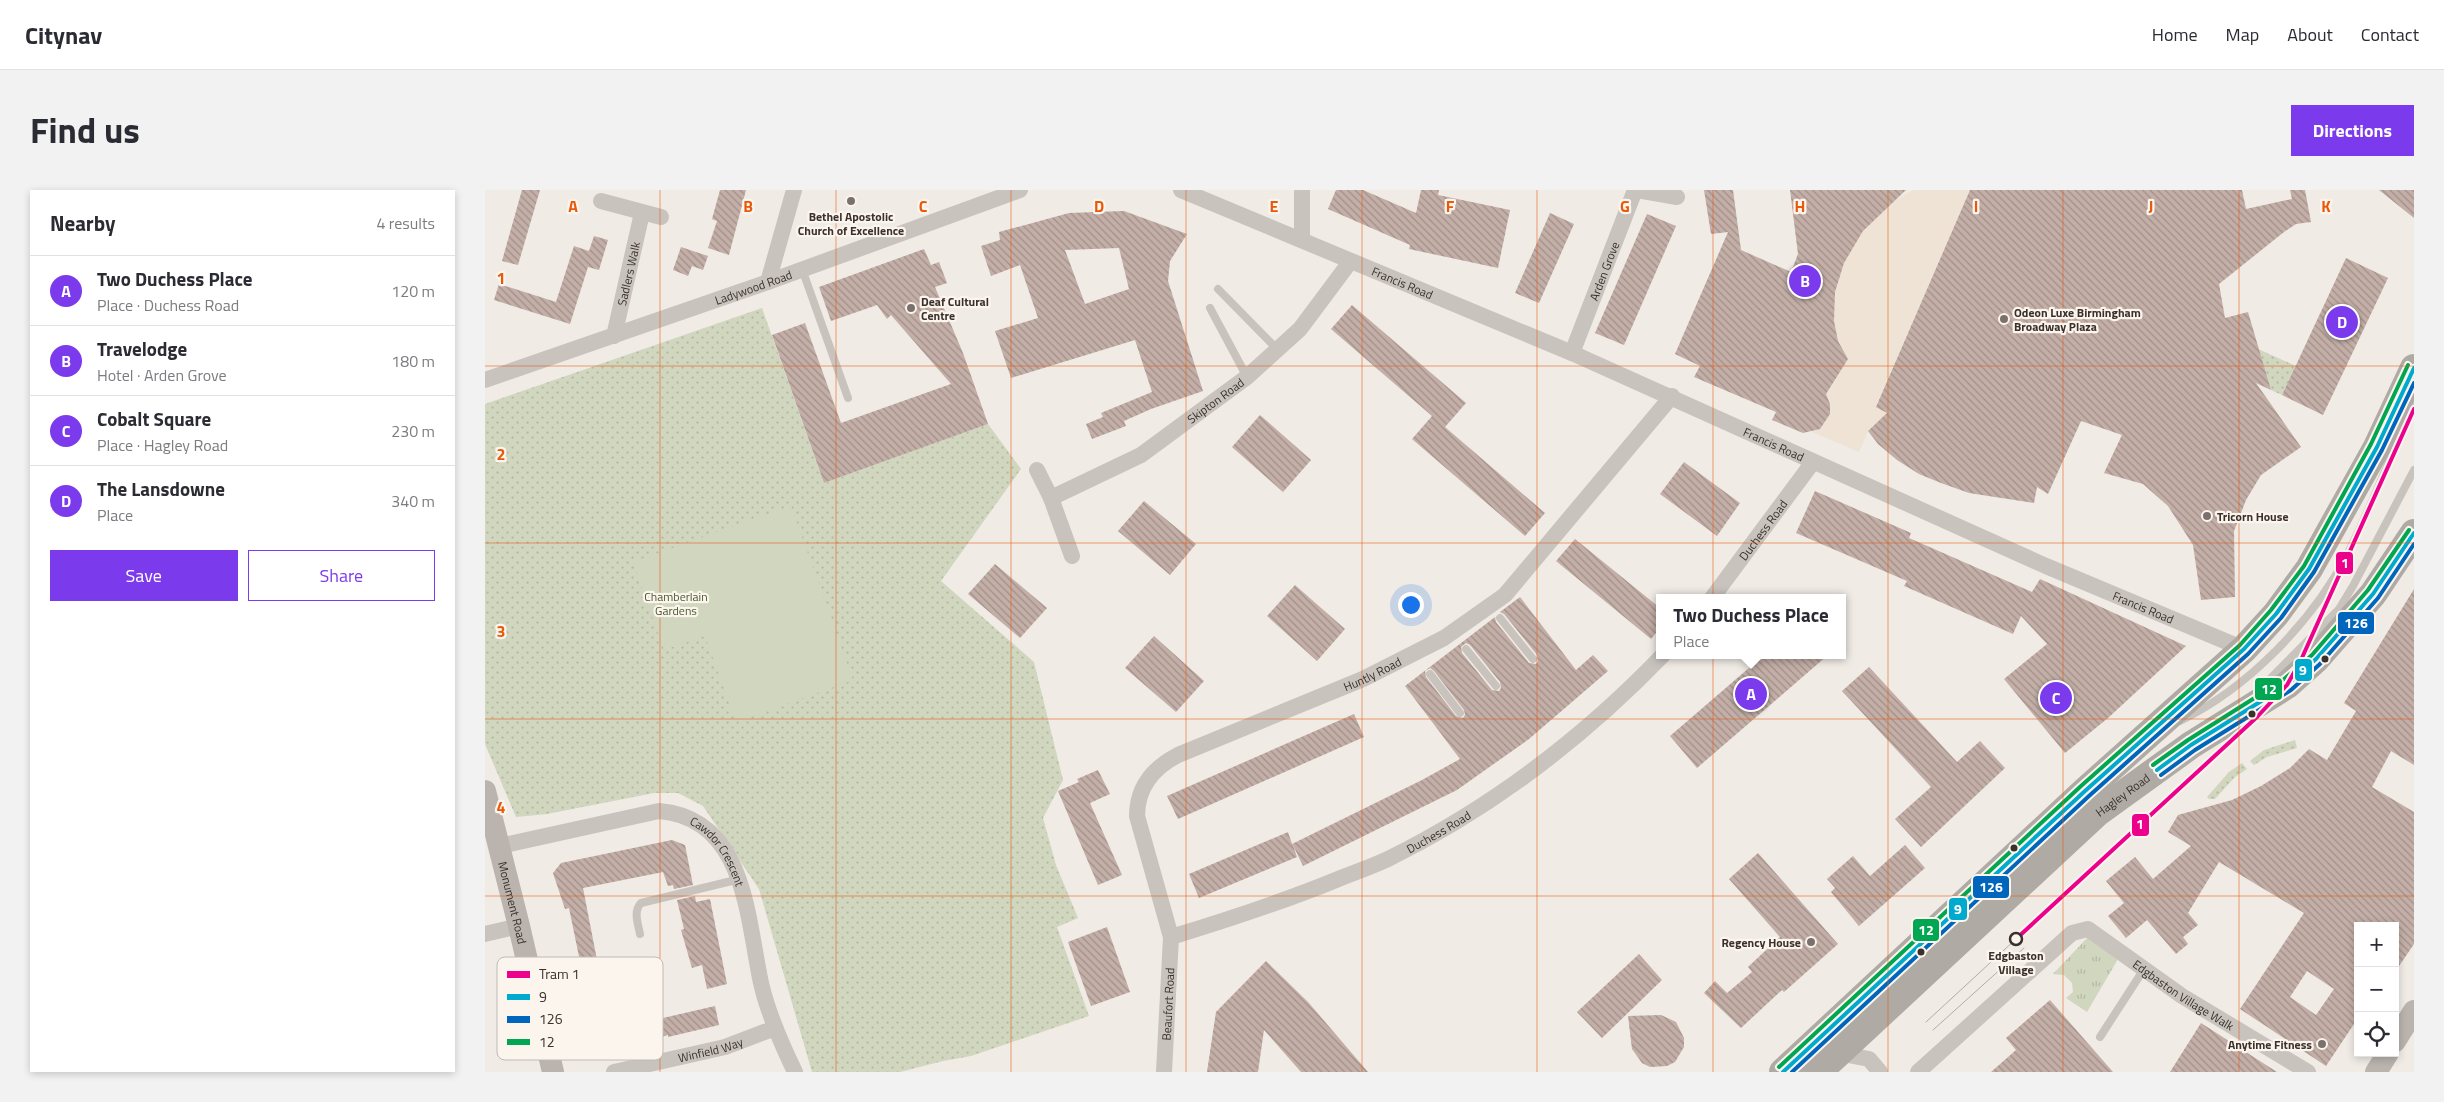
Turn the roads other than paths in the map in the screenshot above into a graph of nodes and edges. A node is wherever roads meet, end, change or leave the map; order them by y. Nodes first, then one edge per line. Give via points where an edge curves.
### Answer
1 (794, 190) edge
2 (1020, 190) edge
3 (1181, 190) edge
4 (1302, 190) edge
5 (1636, 190) edge
6 (1677, 197) dead end
7 (601, 201) dead end
8 (642, 213) junction
9 (661, 217) dead end
10 (1302, 240) junction
11 (1350, 262) junction
12 (802, 269) junction
13 (768, 282) junction
14 (1218, 289) dead end
15 (1210, 308) dead end
16 (614, 336) junction
17 (1278, 350) junction
18 (1572, 353) junction
19 (2414, 368) edge
20 (1247, 377) junction
21 (485, 380) edge
22 (1672, 396) junction
23 (848, 398) dead end
24 (2414, 402) edge
25 (1813, 462) junction
26 (1037, 470) dead end
27 (2414, 470) edge
28 (1051, 498) junction
29 (2414, 533) edge
30 (1072, 556) dead end
31 (1715, 594) edge
32 (1501, 618) dead end
33 (1466, 648) dead end
34 (2244, 649) junction
35 (1533, 659) dead end
36 (1659, 659) edge
37 (1430, 674) dead end
38 (1496, 686) dead end
39 (1460, 713) dead end
40 (2155, 727) junction
41 (2191, 745) junction
42 (485, 792) edge
43 (500, 846) junction
44 (740, 879) junction
45 (519, 926) junction
46 (485, 934) edge
47 (640, 934) dead end
48 (1171, 937) junction
49 (526, 957) edge
50 (2144, 969) junction
51 (2414, 1011) edge
52 (1867, 1026) junction
53 (775, 1028) junction
54 (2399, 1035) edge
55 (2100, 1037) dead end
56 (1838, 1053) junction
57 (2385, 1057) edge
58 (1869, 1059) junction
59 (614, 1072) edge
60 (795, 1072) edge
61 (1164, 1072) edge
62 (1783, 1072) edge
63 (1818, 1072) edge
64 (1880, 1072) edge
65 (1918, 1072) edge
66 (2308, 1072) edge
67 (2376, 1072) edge

1 - 13 street
2 - 12 street, Ladywood Road
3 - 10 street
4 - 10 street
5 - 6 street, Arden Grove
5 - 18 street, Arden Grove
7 - 8 street
8 - 9 street
8 - 16 street, Sadlers Walk
10 - 11 street, Francis Road
11 - 17 street, Skipton Road via 1300,329
11 - 18 street, Francis Road
12 - 13 street, Ladywood Road
12 - 23 lane
13 - 16 street, Ladywood Road
14 - 17 lane
15 - 20 lane
16 - 21 street, Ladywood Road
17 - 20 street, Skipton Road
18 - 22 street, Francis Road
19 - 34 highway, Hagley Road via 2377,447 2309,569 2276,614
20 - 28 street, Skipton Road via 1141,454
22 - 25 street, Francis Road
22 - 48 street, Huntly Road via 1505,595 1444,638 1363,679 1178,755 1152,772 1141,791 1137,816
24 - 40 lane, Hagley Road via 2347,554 2293,631 2262,664 2219,698 2180,721
25 - 31 street, Duchess Road
25 - 34 street, Francis Road via 2046,566
26 - 28 street
27 - 41 lane, Hagley Road via 2339,609 2249,699
28 - 30 street
29 - 41 highway via 2373,594 2316,659 2287,685
32 - 35 lane
33 - 38 lane
34 - 40 highway, Hagley Road
36 - 48 street, Duchess Road via 1556,753 1493,800 1440,831 1387,860 1280,903
37 - 39 lane
40 - 62 highway, Hagley Road
41 - 52 highway, Hagley Road via 2097,813
42 - 43 main road, Monument Road
43 - 44 street, Cawdor Crescent via 650,812 669,812 705,829 726,854
43 - 45 main road, Monument Road
44 - 47 lane via 641,903 636,913
44 - 53 street, Cawdor Crescent via 761,983
45 - 46 street
45 - 49 main road, Monument Road
48 - 61 street, Beaufort Road
50 - 55 lane
50 - 65 street, Edgbaston Village Walk via 2088,929 2072,933
50 - 66 street, Edgbaston Village Walk
51 - 54 main road
52 - 56 highway, Hagley Road
52 - 58 street
53 - 59 street, Winfield Way via 725,1047
53 - 60 street, Cawdor Crescent
56 - 58 street
56 - 63 highway, Hagley Road
57 - 67 main road
58 - 64 street

